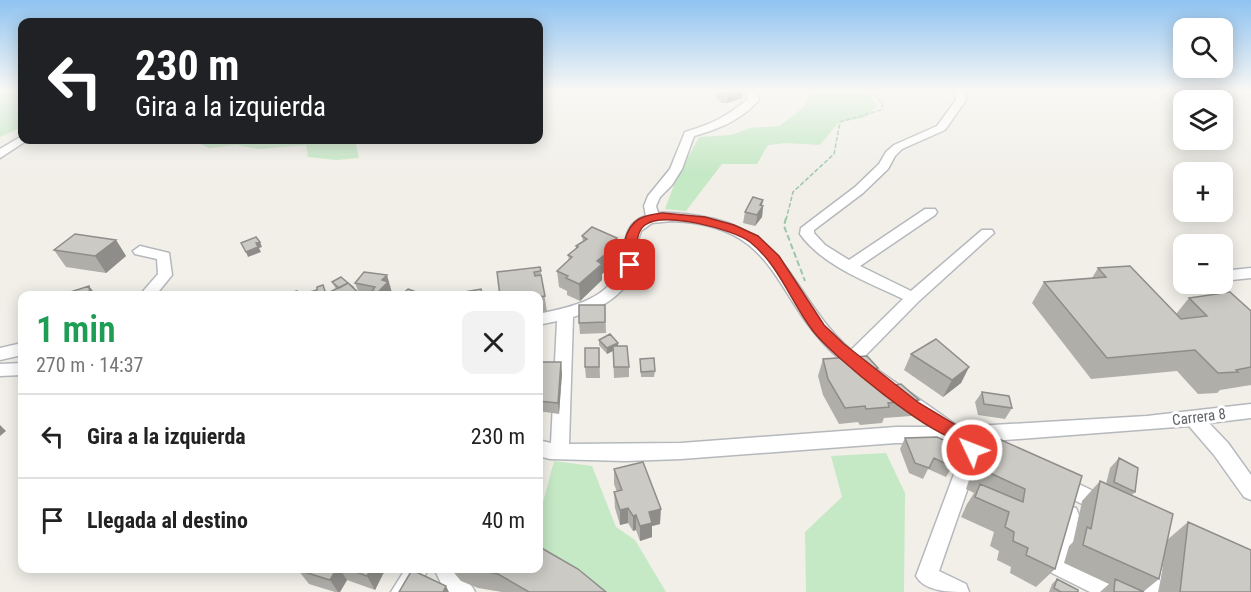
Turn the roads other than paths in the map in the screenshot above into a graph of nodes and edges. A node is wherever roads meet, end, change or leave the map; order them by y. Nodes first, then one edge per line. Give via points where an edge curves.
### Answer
1 (731, 119) edge
2 (948, 119) edge
3 (18, 142) edge
4 (0, 154) edge
5 (930, 212) dead end
6 (653, 218) junction
7 (987, 232) dead end
8 (140, 251) dead end
9 (849, 267) junction
10 (1251, 273) edge
11 (1233, 275) edge
12 (151, 291) edge
13 (913, 298) junction
14 (565, 314) junction
15 (543, 319) edge
16 (18, 351) edge
17 (0, 354) edge
18 (852, 359) junction
19 (18, 369) edge
20 (0, 370) edge
21 (1251, 411) edge
22 (1193, 418) junction
23 (1010, 433) junction
24 (963, 434) junction
25 (543, 449) edge
26 (560, 451) junction
27 (1020, 454) edge
28 (1047, 478) edge
29 (1251, 491) edge
30 (1075, 492) junction
31 (1118, 511) edge
32 (1156, 551) edge
33 (415, 573) edge
34 (447, 573) edge
35 (402, 592) edge
36 (464, 592) edge
37 (958, 592) edge
38 (1114, 592) edge
39 (1147, 592) edge

1 - 6 street via 689,134 676,169 654,196 650,206
2 - 9 street via 941,128 898,147 859,190 808,228 811,242
3 - 4 street
5 - 9 street
6 - 14 street via 640,223 634,231 630,265 622,280 593,305
6 - 18 street via 705,220 753,238 775,259 819,328
7 - 13 street
8 - 12 street via 164,256 165,275
9 - 13 street
10 - 11 street
13 - 18 street
14 - 15 street
14 - 26 street
16 - 17 street
18 - 24 street via 914,407
19 - 20 street
21 - 22 street, Carrera 8
22 - 23 street, Carrera 8
22 - 29 street
23 - 24 street, Carrera 8
23 - 27 street
24 - 26 street, Carrera 8 via 896,435 681,452
24 - 37 street via 972,450 927,576
25 - 26 street, Carrera 8
28 - 30 street
30 - 31 street
30 - 38 street via 1057,566
32 - 39 street
33 - 35 street
34 - 36 street via 453,585

